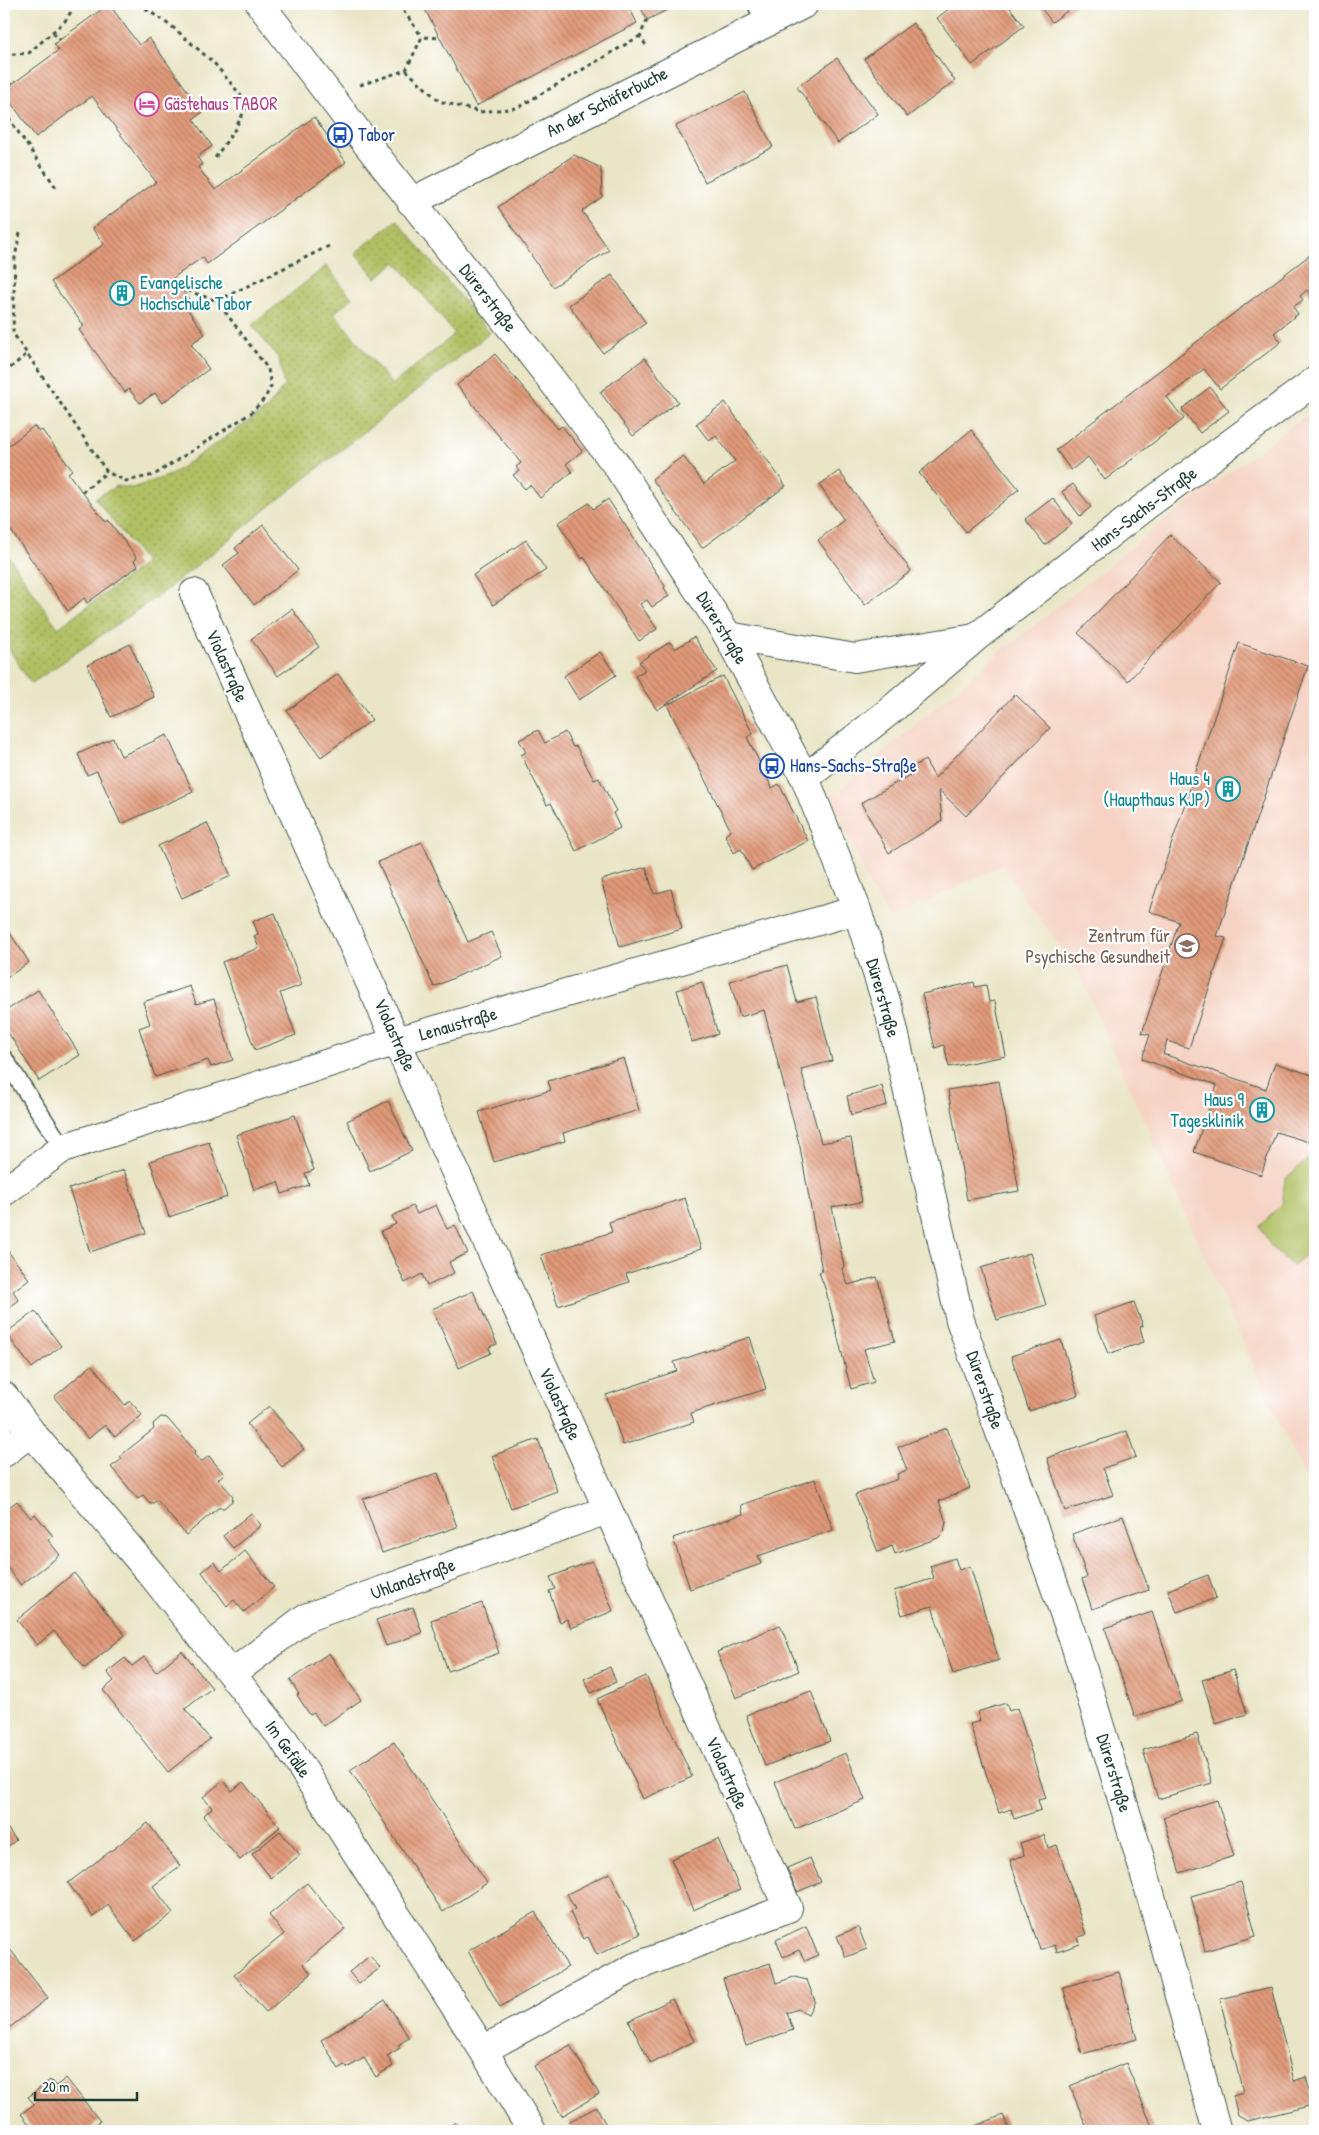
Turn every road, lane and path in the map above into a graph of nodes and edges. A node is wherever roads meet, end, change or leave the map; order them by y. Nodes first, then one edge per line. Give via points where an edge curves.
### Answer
1 (76, 4) edge
2 (139, 4) edge
3 (260, 4) edge
4 (399, 4) edge
5 (804, 4) edge
6 (761, 14) edge
7 (53, 33) junction
8 (640, 36) dead end
9 (422, 37) junction
10 (441, 38) dead end
11 (60, 40) dead end
12 (4, 55) edge
13 (406, 70) junction
14 (355, 86) dead end
15 (4, 112) edge
16 (213, 161) dead end
17 (57, 189) dead end
18 (411, 202) junction
19 (20, 233) dead end
20 (331, 245) dead end
21 (180, 288) dead end
22 (217, 301) junction
23 (27, 354) junction
24 (4, 372) edge
25 (1315, 381) edge
26 (107, 472) junction
27 (82, 492) dead end
28 (194, 593) dead end
29 (728, 636) junction
30 (975, 638) junction
31 (805, 778) junction
32 (857, 910) junction
33 (397, 1041) junction
34 (4, 1058) edge
35 (62, 1148) junction
36 (4, 1192) edge
37 (4, 1396) edge
38 (31, 1432) junction
39 (4, 1454) edge
40 (607, 1510) junction
41 (233, 1673) junction
42 (483, 2050) junction
43 (532, 2131) edge
44 (1217, 2131) edge

1 - 7 path
2 - 16 path via 175,29 214,63 248,104
3 - 18 street, Dürerstraße
4 - 9 path
5 - 6 street, An der Schäferbuche
6 - 18 street, An der Schäferbuche via 664,73
7 - 11 path
7 - 12 path via 29,54
8 - 13 path via 516,108 480,112 439,101
9 - 10 path
9 - 13 path
13 - 14 path
15 - 17 path
18 - 29 street, Dürerstraße via 618,467
19 - 23 path via 15,257 13,333
20 - 22 path
21 - 22 path
22 - 26 path via 268,369 271,386 265,398 251,413 154,475 126,481
23 - 24 path
23 - 26 path
25 - 30 street, Hans-Sachs-Straße
26 - 27 path
28 - 33 street, Violastraße
29 - 30 street, Hans-Sachs-Straße via 855,658
29 - 31 street, Dürerstraße
30 - 31 street, Hans-Sachs-Straße
31 - 32 street, Dürerstraße
32 - 33 street, Lenaustraße
32 - 44 street, Dürerstraße via 890,1014 960,1320 1074,1641 1143,1868
33 - 35 street, Lenaustraße
33 - 40 street, Violastraße
34 - 35 lane
35 - 36 street, Lenaustraße
37 - 38 street, Im Gefälle
38 - 39 street
38 - 41 street, Im Gefälle
40 - 41 street, Uhlandstraße via 305,1618
40 - 42 street, Violastraße via 788,1908 636,1967
41 - 42 street, Im Gefälle via 284,1740
42 - 43 street, Im Gefälle

